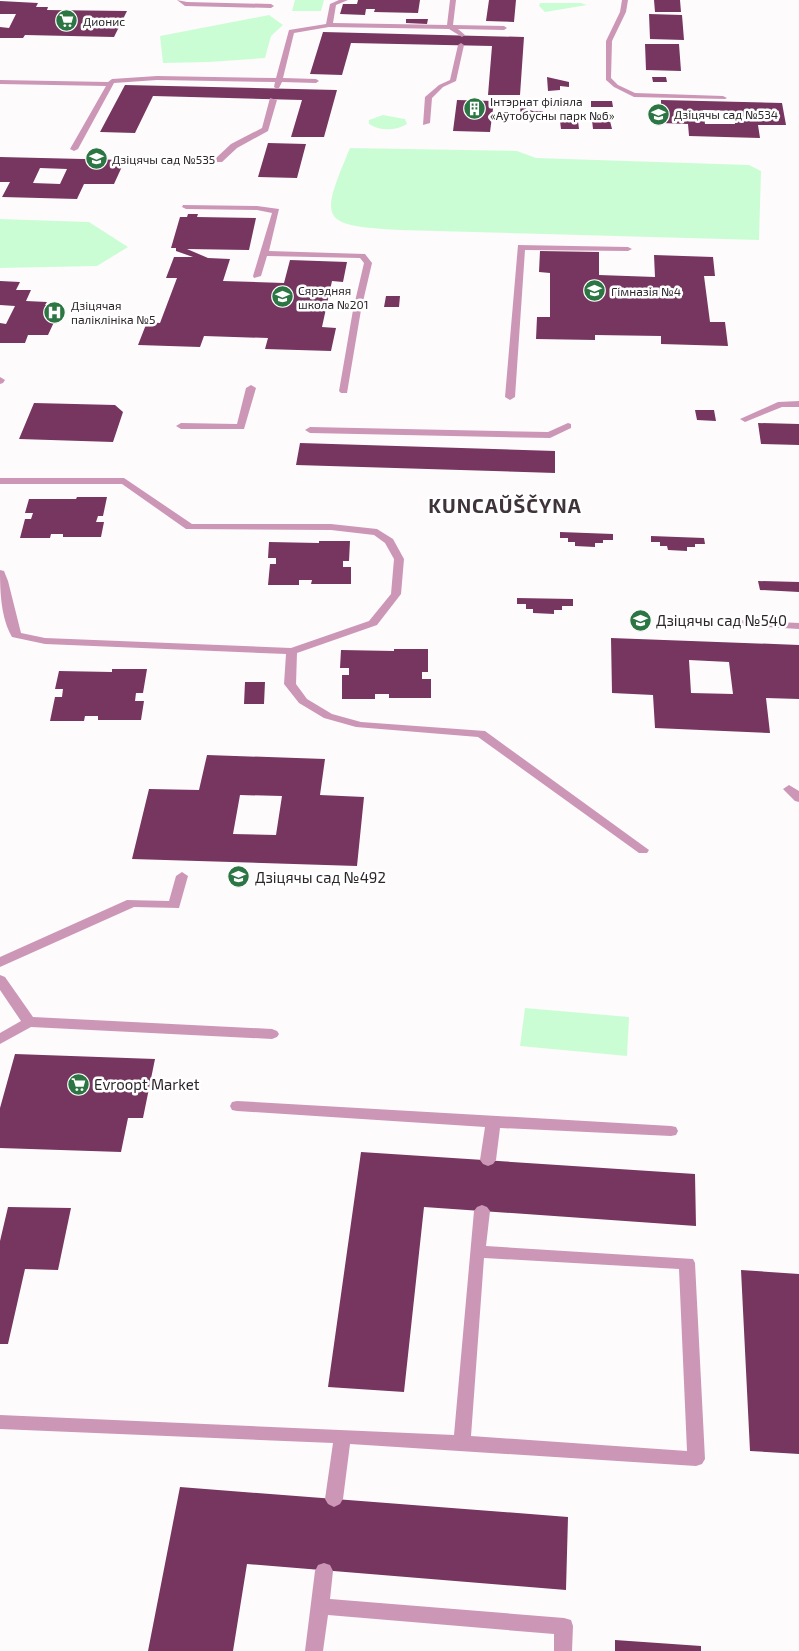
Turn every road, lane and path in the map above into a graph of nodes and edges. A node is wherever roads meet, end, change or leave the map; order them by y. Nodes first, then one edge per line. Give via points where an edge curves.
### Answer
1 (180, 0) edge
2 (345, 0) edge
3 (453, 0) edge
4 (625, 0) edge
5 (271, 6) dead end
6 (329, 25) junction
7 (450, 27) junction
8 (504, 28) dead end
9 (462, 35) dead end
10 (461, 45) dead end
11 (280, 80) junction
12 (316, 81) dead end
13 (0, 82) edge
14 (111, 84) junction
15 (277, 88) dead end
16 (723, 98) dead end
17 (274, 100) dead end
18 (426, 123) dead end
19 (74, 149) dead end
20 (219, 160) dead end
21 (186, 206) dead end
22 (628, 249) dead end
23 (264, 253) junction
24 (257, 276) dead end
25 (250, 388) dead end
26 (344, 391) dead end
27 (510, 397) dead end
28 (799, 404) edge
29 (745, 418) dead end
30 (181, 426) dead end
31 (568, 426) dead end
32 (310, 430) dead end
33 (0, 481) edge
34 (0, 573) edge
35 (738, 624) dead end
36 (799, 626) edge
37 (292, 651) junction
38 (789, 789) dead end
39 (799, 798) edge
40 (643, 850) dead end
41 (182, 876) dead end
42 (0, 962) edge
43 (0, 980) edge
44 (29, 1022) junction
45 (272, 1034) dead end
46 (0, 1040) edge
47 (237, 1106) dead end
48 (493, 1122) junction
49 (671, 1132) dead end
50 (488, 1160) dead end
51 (482, 1211) dead end
52 (477, 1252) junction
53 (0, 1422) edge
54 (342, 1436) junction
55 (462, 1444) junction
56 (334, 1499) dead end
57 (324, 1571) dead end
58 (320, 1606) junction
59 (314, 1651) edge
60 (563, 1651) edge

1 - 5 lane via 185,4
2 - 6 lane via 333,4
3 - 7 lane
4 - 16 lane via 609,41 608,79 634,96
6 - 7 lane
6 - 11 lane via 291,31
7 - 8 lane
7 - 9 lane
10 - 18 lane via 453,81 428,97
11 - 12 lane
11 - 14 lane via 156,78 112,81
11 - 15 lane
13 - 14 lane
14 - 19 lane
17 - 20 lane via 265,129 234,146
21 - 23 lane via 276,211
22 - 27 lane via 521,247
23 - 24 lane
23 - 26 lane via 362,256 368,263 356,310
25 - 30 lane via 241,427
28 - 29 lane via 781,404
31 - 32 lane via 550,435
33 - 37 lane via 124,480 190,527 332,527 377,532 389,541 400,559 396,594 373,623
34 - 37 lane via 5,585 9,620 16,635 45,640
35 - 36 lane
37 - 40 lane via 290,684 303,701 328,716 360,725 481,734
38 - 39 lane
41 - 42 lane via 174,905 132,903
43 - 44 lane
44 - 45 lane
44 - 46 lane
47 - 48 lane
48 - 49 lane
48 - 50 lane
51 - 52 lane
52 - 55 lane
52 - 55 lane via 687,1263 696,1459
53 - 54 lane via 79,1428
54 - 55 lane
54 - 56 lane
57 - 58 lane
58 - 59 lane
58 - 60 lane via 564,1626

